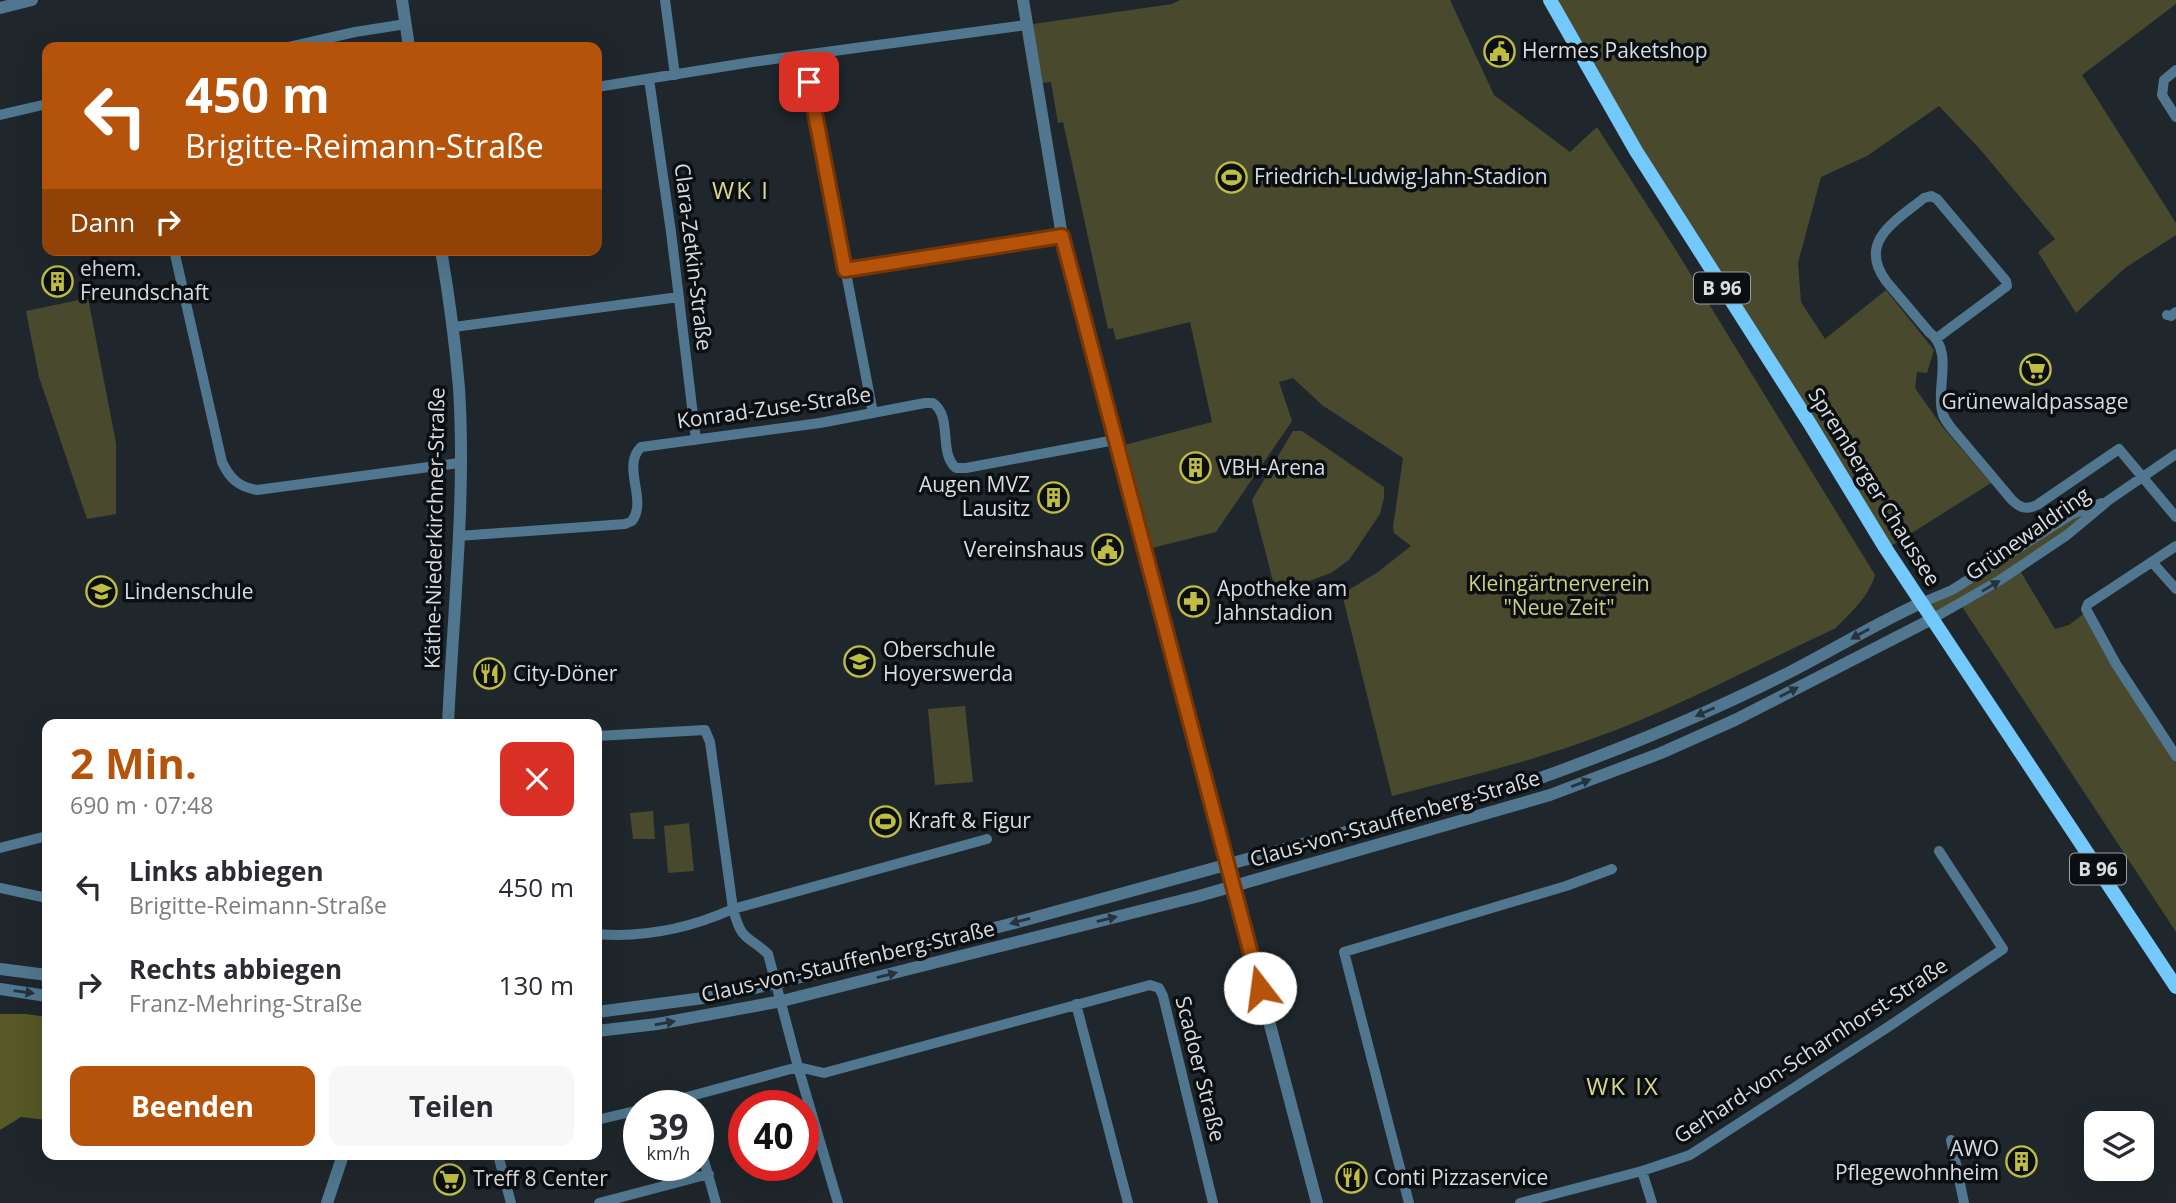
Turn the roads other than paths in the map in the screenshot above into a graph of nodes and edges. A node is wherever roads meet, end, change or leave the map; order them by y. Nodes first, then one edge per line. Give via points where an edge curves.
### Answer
1 (32, 0) edge
2 (402, 0) edge
3 (665, 0) edge
4 (1023, 0) edge
5 (1550, 0) edge
6 (9, 4) edge
7 (406, 24) junction
8 (1026, 25) junction
9 (311, 42) edge
10 (408, 42) edge
11 (804, 55) junction
12 (2176, 70) edge
13 (675, 75) junction
14 (649, 79) junction
15 (602, 86) edge
16 (42, 105) edge
17 (0, 116) edge
18 (2176, 117) edge
19 (1062, 236) junction
20 (175, 256) edge
21 (443, 256) edge
22 (845, 270) junction
23 (679, 297) junction
24 (454, 327) junction
25 (1937, 338) junction
26 (873, 413) junction
27 (696, 440) junction
28 (1115, 440) junction
29 (2176, 454) edge
30 (460, 463) junction
31 (2141, 478) junction
32 (2109, 500) junction
33 (2176, 517) edge
34 (458, 536) junction
35 (2176, 546) edge
36 (2152, 562) junction
37 (2176, 589) edge
38 (1921, 603) junction
39 (1932, 619) junction
40 (448, 719) edge
41 (602, 736) edge
42 (2176, 756) edge
43 (42, 837) edge
44 (987, 839) dead end
45 (0, 848) edge
46 (1938, 851) dead end
47 (1227, 864) junction
48 (1612, 869) dead end
49 (1234, 887) junction
50 (0, 888) edge
51 (42, 897) edge
52 (733, 909) junction
53 (602, 934) edge
54 (0, 969) edge
55 (42, 974) edge
56 (777, 983) junction
57 (2176, 987) edge
58 (0, 989) edge
59 (42, 995) edge
60 (782, 1001) junction
61 (1076, 1004) junction
62 (602, 1011) edge
63 (602, 1030) edge
64 (798, 1067) junction
65 (714, 1093) edge
66 (623, 1114) edge
67 (602, 1120) edge
68 (1951, 1140) dead end
69 (341, 1160) edge
70 (499, 1160) edge
71 (1643, 1171) junction
72 (682, 1181) edge
73 (711, 1181) edge
74 (327, 1203) edge
75 (511, 1203) edge
76 (598, 1203) edge
77 (716, 1203) edge
78 (838, 1203) edge
79 (1128, 1203) edge
80 (1213, 1203) edge
81 (1317, 1203) edge
82 (1409, 1203) edge
83 (1520, 1203) edge
84 (1652, 1203) edge
85 (1964, 1203) edge

1 - 6 street
2 - 7 street
3 - 13 street
4 - 8 street
5 - 38 main road, Spremberger Chaussee / B 96 via 1636,151
7 - 9 street
7 - 10 street
8 - 11 street
8 - 19 street
11 - 13 street
11 - 22 street
12 - 18 street via 2164,80 2162,95
13 - 14 street
14 - 15 street
14 - 23 street, Clara-Zetkin-Straße
16 - 17 street
19 - 22 street
19 - 28 street
20 - 30 street via 222,462 241,486 257,490
21 - 24 street, Käthe-Niederkirchner-Straße
22 - 26 street
23 - 24 street
23 - 27 street, Clara-Zetkin-Straße
24 - 30 street, Käthe-Niederkirchner-Straße
25 - 25 street via 2007,286 1931,196 1883,231 1875,256 1886,281
25 - 31 street via 1944,418 2017,505 2036,505 2119,449
26 - 27 street, Konrad-Zuse-Straße
26 - 28 street, Konrad-Zuse-Straße via 925,403 937,406 951,463 960,468
27 - 34 street, Konrad-Zuse-Straße via 639,448 634,457 638,511 625,524
28 - 47 street
29 - 31 street, Grünewaldring
30 - 34 street, Käthe-Niederkirchner-Straße
31 - 32 street, Grünewaldring
31 - 33 street
32 - 38 street, Grünewaldring via 2080,509 1952,590
39 -> 32 street, Grünewaldring via 2012,573
34 - 40 street, Käthe-Niederkirchner-Straße
35 - 36 street
36 - 37 street
36 - 42 street via 2088,604 2086,612
38 - 39 main road, Spremberger Chaussee / B 96
38 -> 47 street, Claus-von-Stauffenberg-Straße via 1738,697 1604,755 1532,781
49 -> 39 street, Claus-von-Stauffenberg-Straße via 1550,794 1661,753
39 - 57 main road, Spremberger Chaussee / B 96
41 - 52 street via 705,730
43 - 45 street
44 - 52 street
46 - 71 street, Gerhard-von-Scharnhorst-Straße via 2003,950 1690,1155
47 - 49 street
47 -> 56 street, Claus-von-Stauffenberg-Straße
48 - 82 street via 1344,952
60 -> 49 street, Claus-von-Stauffenberg-Straße
49 - 81 street
50 - 51 street
52 - 53 street via 684,928
52 - 56 street via 744,937 768,954
54 - 55 street
56 - 60 street
56 - 62 street, Claus-von-Stauffenberg-Straße via 719,996
58 -> 59 street
63 -> 60 street, Claus-von-Stauffenberg-Straße
60 - 64 street
61 - 64 street, Scadoer Straße via 824,1073
61 - 79 street
61 - 80 street, Scadoer Straße via 1150,985 1159,988
64 - 65 street
64 - 78 street
66 - 67 street
68 - 85 street
69 - 74 street
70 - 75 street
71 - 83 street, Gerhard-von-Scharnhorst-Straße
71 - 84 street
72 - 76 street
73 - 77 street

